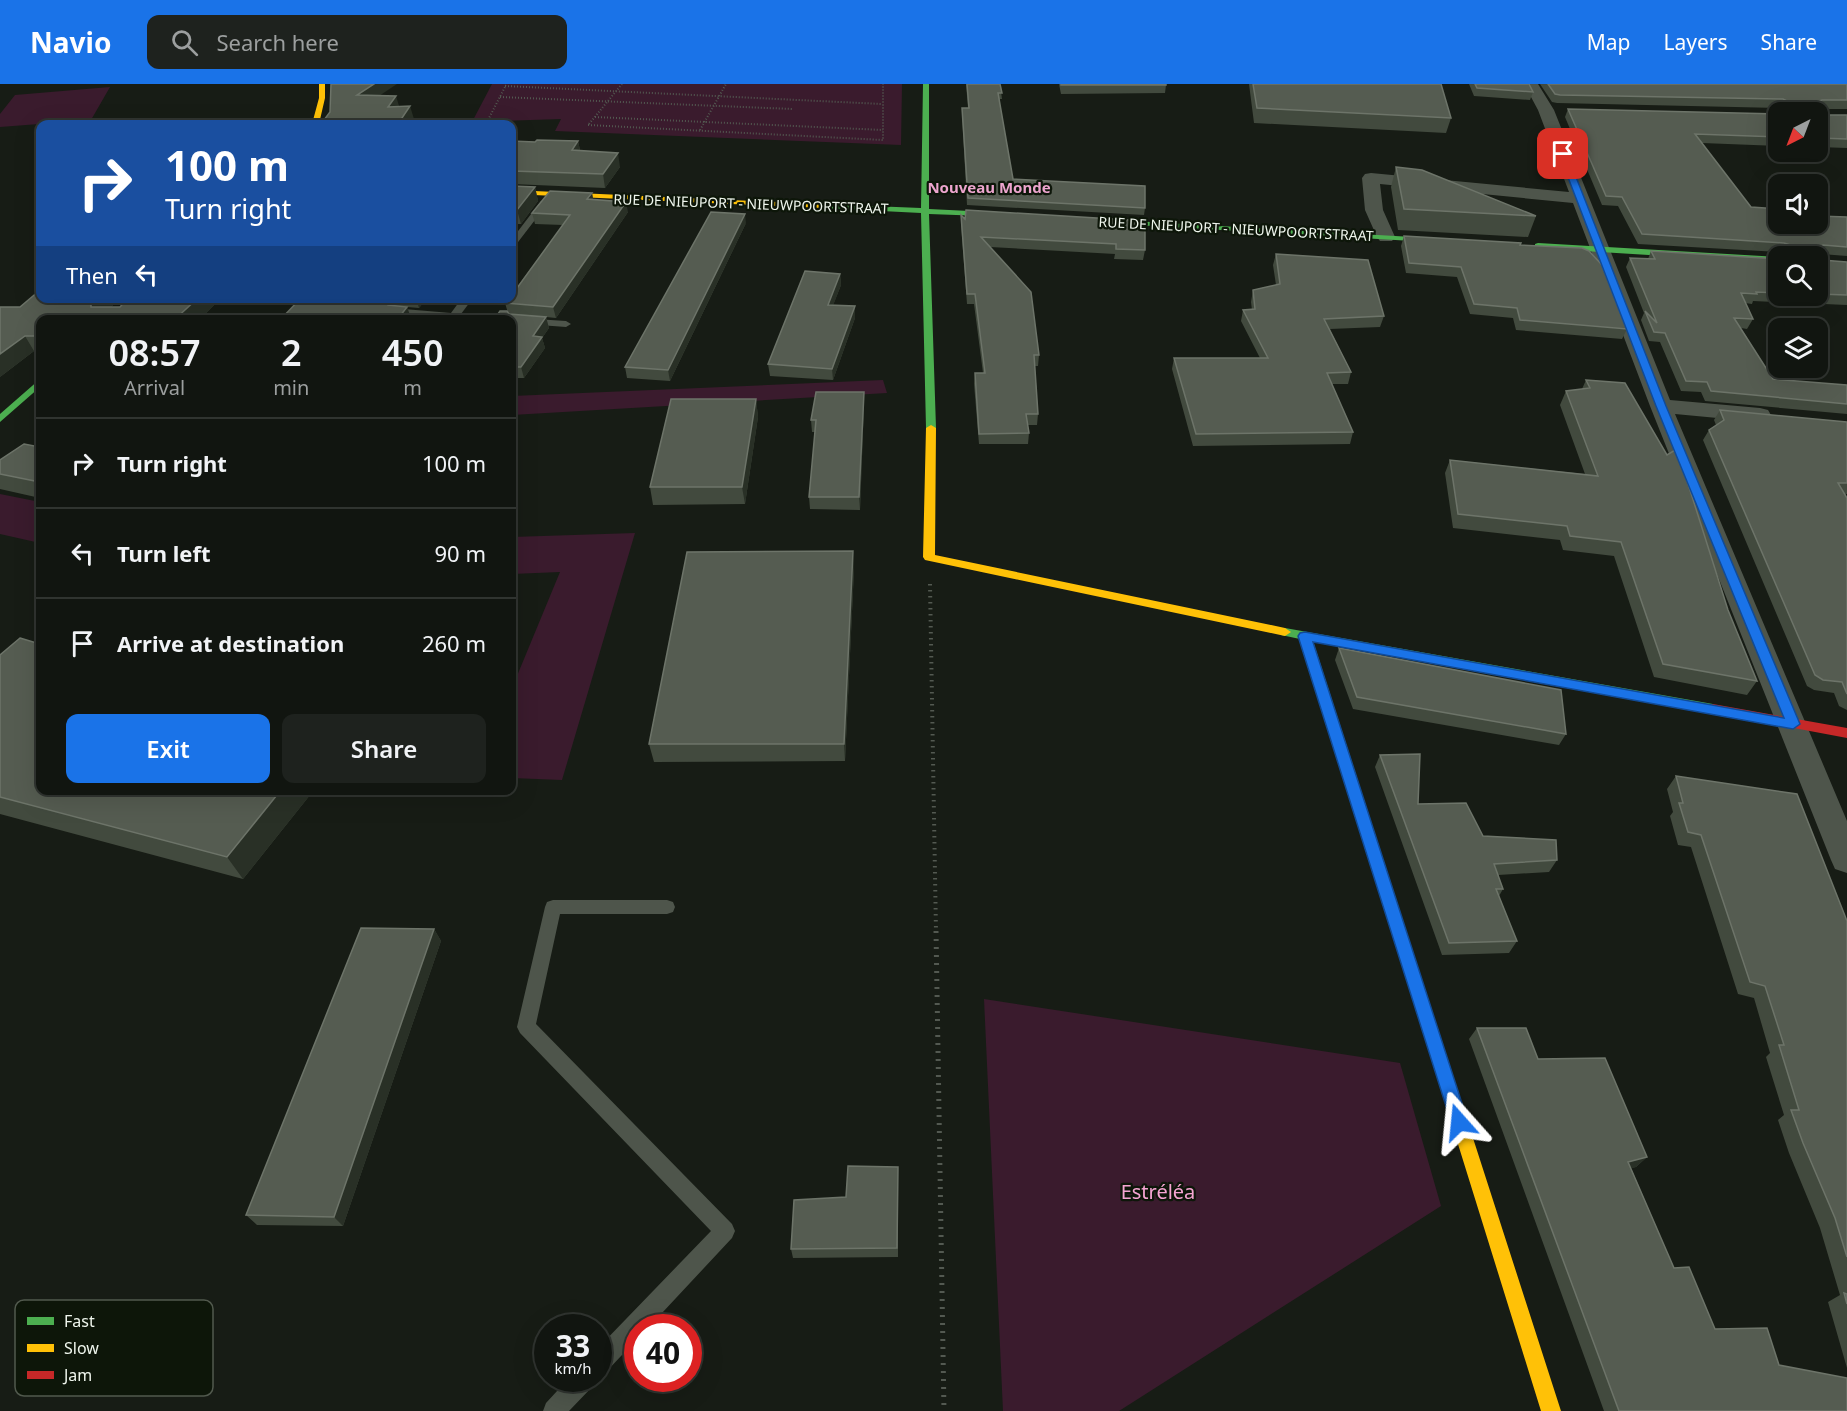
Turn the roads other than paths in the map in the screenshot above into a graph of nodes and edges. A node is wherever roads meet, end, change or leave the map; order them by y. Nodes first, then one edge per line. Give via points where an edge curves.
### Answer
1 (322, 84) edge
2 (926, 84) edge
3 (1531, 84) edge
4 (316, 120) edge
5 (516, 192) edge
6 (550, 196) junction
7 (1580, 198) junction
8 (926, 210) junction
9 (1018, 216) edge
10 (1089, 220) edge
11 (1386, 237) junction
12 (516, 239) edge
13 (1459, 241) edge
14 (1525, 245) edge
15 (1599, 249) junction
16 (1768, 259) edge
17 (464, 303) edge
18 (392, 311) edge
19 (442, 315) edge
20 (455, 315) edge
21 (516, 320) edge
22 (566, 324) dead end
23 (36, 386) edge
24 (1661, 406) junction
25 (1777, 417) edge
26 (0, 418) edge
27 (1305, 636) junction
28 (1793, 724) junction
29 (1847, 733) edge
30 (1847, 860) edge
31 (667, 907) dead end
32 (612, 1349) edge
33 (572, 1392) edge
34 (554, 1411) edge
35 (1551, 1411) edge

1 - 4 street
2 - 8 street
3 - 7 street via 1551,110
5 - 6 street, RUE DE NIEUPORT - NIEUWPOORTSTRAAT
6 - 8 street, RUE DE NIEUPORT - NIEUWPOORTSTRAAT
6 - 12 lane
7 - 11 street via 1371,178 1374,210
7 - 15 street
8 - 9 street, RUE DE NIEUPORT - NIEUWPOORTSTRAAT
8 - 27 street via 931,427 929,557
10 - 11 street, RUE DE NIEUPORT - NIEUWPOORTSTRAAT
11 - 13 street, RUE DE NIEUPORT - NIEUWPOORTSTRAAT
14 - 15 street
15 - 16 street
15 - 24 street
17 - 20 lane
18 - 19 lane
21 - 22 lane
23 - 26 street
24 - 25 street
24 - 28 street
27 - 28 street
27 - 35 street
28 - 29 street
28 - 30 street
31 - 32 lane via 554,907 526,1027 725,1231
33 - 34 lane

